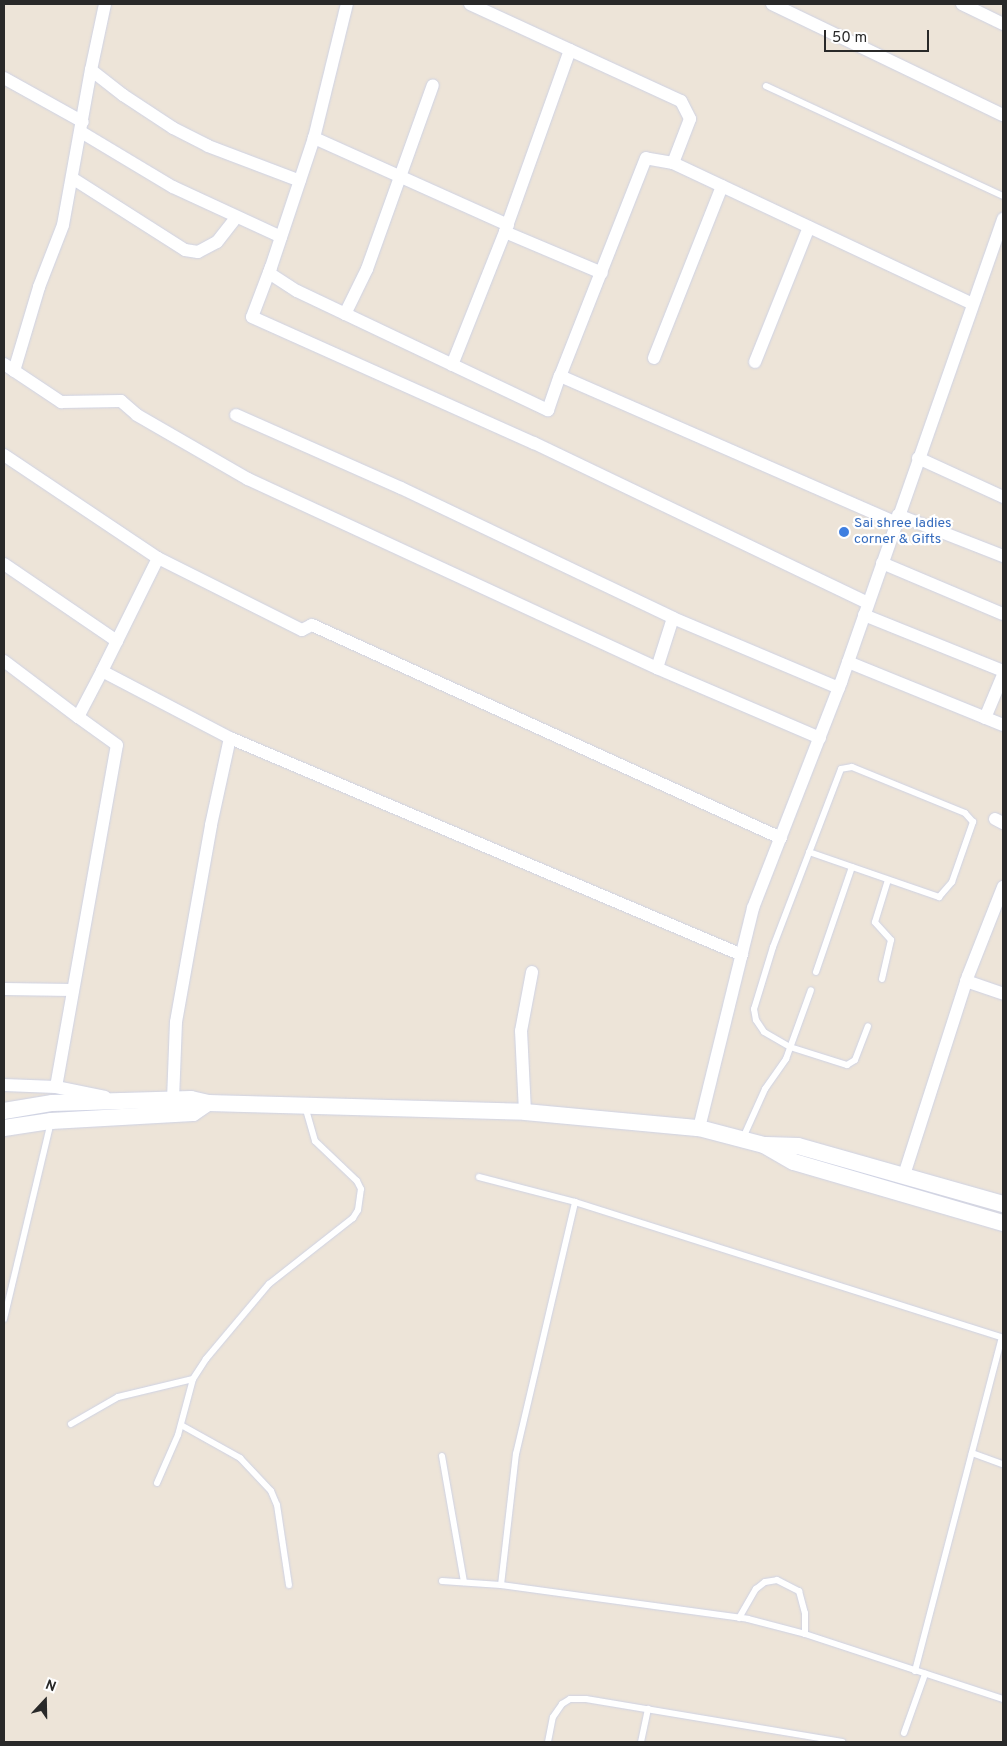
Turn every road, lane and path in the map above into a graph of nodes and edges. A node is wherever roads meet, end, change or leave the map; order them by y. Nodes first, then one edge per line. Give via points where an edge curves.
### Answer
1 (105, 4) edge
2 (347, 4) edge
3 (470, 4) edge
4 (772, 4) edge
5 (962, 4) edge
6 (1003, 24) edge
7 (570, 50) junction
8 (91, 70) junction
9 (4, 78) edge
10 (433, 85) dead end
11 (766, 86) dead end
12 (1003, 115) edge
13 (82, 127) junction
14 (314, 138) junction
15 (673, 164) junction
16 (399, 177) junction
17 (72, 178) junction
18 (300, 181) junction
19 (722, 186) junction
20 (1003, 196) edge
21 (236, 218) junction
22 (1003, 219) edge
23 (809, 227) junction
24 (507, 229) junction
25 (281, 236) junction
26 (271, 266) junction
27 (602, 273) junction
28 (972, 304) junction
29 (345, 314) junction
30 (654, 358) dead end
31 (755, 362) dead end
32 (452, 364) junction
33 (9, 368) edge
34 (560, 376) junction
35 (236, 415) dead end
36 (4, 455) edge
37 (918, 458) junction
38 (1003, 497) edge
39 (897, 519) junction
40 (1003, 556) edge
41 (158, 558) junction
42 (882, 563) junction
43 (4, 564) edge
44 (866, 609) junction
45 (1003, 614) edge
46 (673, 618) junction
47 (117, 641) junction
48 (4, 661) edge
49 (848, 662) junction
50 (656, 668) junction
51 (102, 671) junction
52 (1003, 671) edge
53 (1003, 675) edge
54 (839, 688) junction
55 (78, 717) junction
56 (985, 718) junction
57 (1003, 725) edge
58 (230, 738) junction
59 (820, 738) junction
60 (781, 838) junction
61 (810, 852) junction
62 (852, 867) junction
63 (888, 880) junction
64 (1003, 887) edge
65 (742, 955) junction
66 (532, 972) dead end
67 (816, 972) dead end
68 (882, 979) dead end
69 (966, 981) junction
70 (4, 989) edge
71 (73, 990) junction
72 (811, 990) dead end
73 (1003, 994) edge
74 (868, 1026) dead end
75 (790, 1047) junction
76 (4, 1085) edge
77 (56, 1087) junction
78 (121, 1100) junction
79 (173, 1100) junction
80 (208, 1103) junction
81 (305, 1106) junction
82 (4, 1111) edge
83 (525, 1112) junction
84 (50, 1121) junction
85 (4, 1128) edge
86 (699, 1128) junction
87 (742, 1139) junction
88 (764, 1145) junction
89 (904, 1175) junction
90 (479, 1177) dead end
91 (574, 1202) junction
92 (1003, 1204) edge
93 (1003, 1223) edge
94 (4, 1320) edge
95 (1003, 1338) edge
96 (192, 1379) junction
97 (71, 1424) dead end
98 (181, 1425) junction
99 (972, 1452) junction
100 (442, 1456) dead end
101 (1003, 1464) edge
102 (157, 1483) dead end
103 (442, 1581) dead end
104 (464, 1582) junction
105 (288, 1585) dead end
106 (501, 1585) junction
107 (739, 1618) junction
108 (805, 1634) junction
109 (915, 1671) junction
110 (925, 1674) junction
111 (1003, 1699) edge
112 (648, 1709) junction
113 (904, 1733) dead end
114 (548, 1742) edge
115 (641, 1742) edge
116 (842, 1742) edge

1 - 8 street
2 - 14 street
3 - 7 street
4 - 12 street
5 - 6 street
7 - 15 street via 681,102 690,119
7 - 24 street
8 - 13 street
8 - 18 street via 123,96 173,128 208,146
9 - 13 street
10 - 16 street
11 - 20 lane
13 - 17 street
13 - 21 street via 173,187
14 - 16 street
14 - 18 street
15 - 19 street
15 - 27 street via 646,158
16 - 24 street
16 - 29 street via 367,269
17 - 21 street via 185,250 198,252 217,242
17 - 33 street via 63,224
18 - 25 street
19 - 23 street
19 - 30 street
21 - 25 street
22 - 28 street
23 - 28 street
23 - 31 street
24 - 27 street
24 - 32 street
25 - 26 street
26 - 29 street via 269,273 296,291
26 - 44 street via 252,317 534,443
27 - 34 street
28 - 37 street
29 - 32 street
32 - 34 street via 548,410
33 - 50 street via 61,402 121,401 137,415 248,478
34 - 39 street
35 - 46 street via 401,488
36 - 41 street
37 - 38 street
37 - 39 street
39 - 40 street
39 - 42 street
41 - 47 street
41 - 60 street via 293,626 302,630 312,625
42 - 44 street
42 - 45 street
43 - 47 street
44 - 49 street
44 - 52 street
46 - 50 street
46 - 54 street
47 - 51 street
48 - 55 street
49 - 54 street
49 - 56 street
50 - 59 street
51 - 55 street
51 - 58 street
53 - 56 street
54 - 59 street
55 - 71 street via 117,745
56 - 57 street
58 - 65 street
58 - 79 street via 176,1022
59 - 60 street
60 - 65 street via 753,908
61 - 62 lane
61 - 63 lane via 837,777 845,766 970,817 972,829 952,882 943,895 930,895
61 - 75 lane via 773,947 754,1009 759,1028
62 - 63 lane
62 - 67 lane
63 - 68 lane via 875,922 891,940
64 - 69 street
65 - 86 street
66 - 83 street via 521,1031
69 - 73 street
69 - 89 street
70 - 71 street
71 - 77 street
72 - 75 lane
74 - 75 lane via 855,1060 847,1065
75 - 87 lane via 783,1065 765,1089
76 - 77 street
77 - 78 street
78 - 79 street
78 - 82 street via 52,1102
79 - 80 street via 191,1099
80 - 81 street
80 - 84 street via 193,1113
81 - 83 street
81 - 96 lane via 315,1141 357,1181 361,1189 358,1210 353,1218 269,1284
83 - 86 street
84 - 85 street
84 - 94 lane
86 - 87 street
87 - 88 street
88 - 89 street via 798,1146
88 - 93 street via 794,1162
89 - 92 street
90 - 91 lane
91 - 95 lane
91 - 106 lane via 516,1454
95 - 99 lane
96 - 97 lane via 118,1397
96 - 98 lane
98 - 102 lane
98 - 105 lane via 240,1458 271,1490 277,1506
99 - 101 lane
99 - 109 lane
100 - 104 lane
103 - 104 lane
104 - 106 lane
106 - 107 lane
107 - 108 lane
107 - 108 lane via 756,1589 765,1582 776,1580 799,1592 805,1613
108 - 109 lane
109 - 110 lane
110 - 111 lane
110 - 113 lane
112 - 114 lane via 570,1699 553,1717
112 - 115 lane
112 - 116 lane

